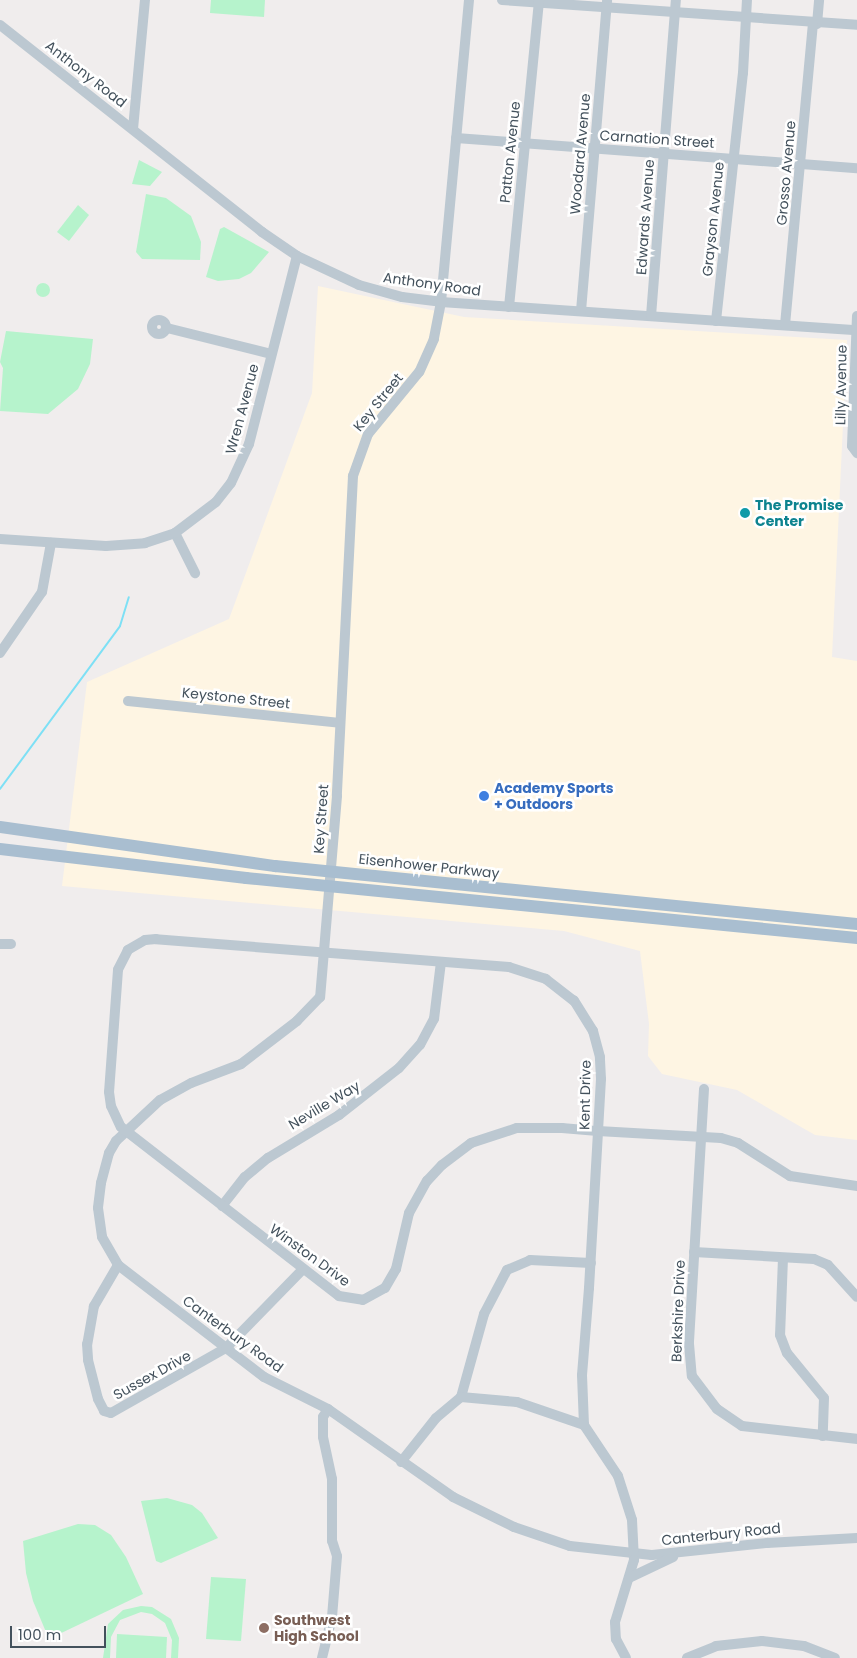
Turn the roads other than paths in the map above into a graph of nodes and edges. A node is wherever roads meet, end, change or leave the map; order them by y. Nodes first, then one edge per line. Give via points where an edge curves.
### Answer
1 (145, 0) edge
2 (469, 0) edge
3 (502, 0) edge
4 (676, 0) edge
5 (747, 0) edge
6 (819, 0) edge
7 (539, 1) edge
8 (607, 4) edge
9 (675, 12) junction
10 (746, 19) junction
11 (815, 24) junction
12 (0, 25) edge
13 (857, 25) edge
14 (133, 129) junction
15 (456, 138) junction
16 (525, 143) junction
17 (595, 148) junction
18 (664, 154) junction
19 (733, 158) junction
20 (801, 163) junction
21 (857, 168) edge
22 (297, 256) junction
23 (441, 302) junction
24 (509, 307) junction
25 (581, 311) junction
26 (651, 316) junction
27 (857, 316) edge
28 (716, 321) junction
29 (785, 325) junction
30 (166, 328) dead end
31 (856, 330) edge
32 (270, 354) junction
33 (856, 379) edge
34 (857, 453) edge
35 (175, 533) junction
36 (0, 539) edge
37 (51, 543) junction
38 (195, 573) dead end
39 (0, 653) edge
40 (128, 701) dead end
41 (340, 723) junction
42 (0, 827) edge
43 (0, 849) edge
44 (331, 872) junction
45 (330, 887) junction
46 (857, 924) edge
47 (857, 938) edge
48 (0, 944) edge
49 (11, 944) dead end
50 (325, 952) junction
51 (440, 962) junction
52 (704, 1089) dead end
53 (127, 1131) junction
54 (598, 1131) junction
55 (700, 1136) junction
56 (857, 1186) edge
57 (222, 1206) junction
58 (694, 1252) junction
59 (783, 1258) junction
60 (591, 1263) junction
61 (118, 1265) junction
62 (302, 1270) junction
63 (857, 1297) edge
64 (226, 1348) junction
65 (461, 1397) junction
66 (328, 1409) junction
67 (584, 1424) junction
68 (823, 1436) junction
69 (857, 1439) edge
70 (401, 1462) junction
71 (857, 1538) edge
72 (634, 1554) junction
73 (677, 1555) junction
74 (628, 1578) junction
75 (322, 1658) edge
76 (626, 1658) edge
77 (687, 1658) edge
78 (835, 1658) edge

1 - 14 street
2 - 15 street, Key Street
3 - 7 street
4 - 9 street, Edwards Avenue
5 - 10 street, Grayson Avenue
6 - 11 street, Grosso Avenue
7 - 8 street
7 - 16 street, Patton Avenue
8 - 9 street
8 - 17 street, Woodard Avenue
9 - 10 street
9 - 18 street, Edwards Avenue
10 - 11 street
10 - 19 street, Grayson Avenue
11 - 13 street
11 - 20 street, Grosso Avenue
12 - 14 street, Anthony Road
14 - 22 street, Anthony Road via 246,220
15 - 16 street, Carnation Street
15 - 23 street, Key Street
16 - 17 street, Carnation Street
16 - 24 street, Patton Avenue
17 - 18 street, Carnation Street
17 - 25 street, Woodard Avenue
18 - 19 street, Carnation Street
18 - 26 street, Edwards Avenue
19 - 20 street, Carnation Street
19 - 28 street, Grayson Avenue
20 - 21 street, Carnation Street
20 - 29 street, Grosso Avenue
22 - 23 street, Anthony Road via 330,274 378,291
22 - 32 street, Wren Avenue
23 - 24 street, Anthony Road
23 - 41 street, Key Street via 428,356 414,379 368,434 355,465
24 - 25 street, Anthony Road
25 - 26 street, Anthony Road
26 - 28 street, Anthony Road
27 - 31 street, Lilly Avenue
28 - 29 street, Anthony Road
29 - 31 street, Anthony Road
30 - 32 street, Wren Avenue
31 - 33 street, Lilly Avenue
32 - 35 street, Wren Avenue via 249,444 239,468 216,502
33 - 34 street, Lilly Avenue via 852,446
35 - 37 street, Wren Avenue via 122,546
35 - 38 street
36 - 37 street, Wren Avenue
37 - 39 street via 42,592
40 - 41 street, Keystone Street
41 - 44 street, Key Street
42 - 44 main road, Eisenhower Parkway
43 - 45 main road, Eisenhower Parkway
44 - 45 street, Key Street
44 - 46 main road, Eisenhower Parkway
45 - 47 main road, Eisenhower Parkway
45 - 50 street, Canterbury Road
48 - 49 street
50 - 51 street, Kent Drive
50 - 53 street, Canterbury Road via 320,997 313,1007 241,1064 174,1092
50 - 53 street, Winston Drive via 156,939 146,940 128,950 118,970 110,1092 115,1116
51 - 54 street, Kent Drive via 522,969 546,979 574,1001 587,1020 599,1052
51 - 57 street, Neville Way via 434,1019 420,1044 399,1068 346,1111 268,1158 245,1177
52 - 55 street, Berkshire Drive
53 - 57 street, Winston Drive
53 - 61 street, Canterbury Road via 108,1153 98,1208 102,1237
54 - 55 street, Winston Drive
54 - 60 street, Kent Drive
54 - 62 street, Winston Drive via 517,1128 483,1137 455,1153 427,1181 416,1200 402,1235 396,1268 390,1282 376,1295 363,1300 339,1296
55 - 56 street, Winston Drive via 730,1140 800,1179
55 - 58 street, Berkshire Drive
57 - 62 street, Winston Drive
58 - 59 street
58 - 68 street, Berkshire Drive via 689,1365 698,1386 729,1420 742,1426
59 - 63 street via 824,1263
59 - 68 street via 780,1335 787,1353 824,1398
60 - 65 street via 530,1260 507,1270 484,1314
60 - 67 street, Kent Drive via 582,1375
61 - 64 street, Canterbury Road
61 - 64 street, Sussex Drive via 94,1306 88,1338 88,1360 104,1411 117,1411
62 - 64 street, Sussex Drive
64 - 66 street, Canterbury Road via 264,1377
65 - 67 street via 517,1402
65 - 70 street via 436,1418
66 - 70 street, Canterbury Road
66 - 75 street via 323,1436 332,1480 332,1541 337,1556 332,1618
67 - 72 street via 611,1463 624,1490 632,1520
68 - 69 street, Berkshire Drive
70 - 72 street, Canterbury Road via 452,1497 514,1527 570,1546
71 - 73 street, Canterbury Road via 767,1543
72 - 73 street, Canterbury Road
72 - 74 street
73 - 74 street
74 - 76 street via 615,1622 616,1639
77 - 78 street via 716,1646 762,1641 804,1646

